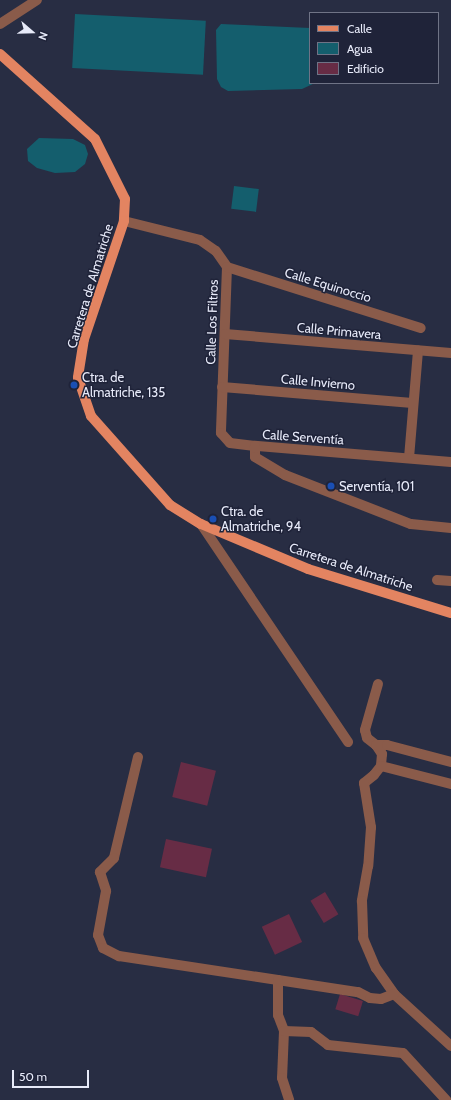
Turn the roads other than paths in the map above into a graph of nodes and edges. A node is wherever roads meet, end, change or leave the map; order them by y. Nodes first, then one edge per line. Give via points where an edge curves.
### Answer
1 (37, 0) edge
2 (0, 24) edge
3 (0, 54) edge
4 (124, 221) junction
5 (227, 268) junction
6 (421, 328) dead end
7 (225, 334) junction
8 (418, 350) junction
9 (451, 353) edge
10 (222, 387) junction
11 (412, 403) junction
12 (255, 446) junction
13 (409, 458) junction
14 (451, 462) edge
15 (201, 524) junction
16 (451, 528) edge
17 (437, 580) dead end
18 (451, 581) edge
19 (451, 613) edge
20 (378, 684) dead end
21 (348, 742) dead end
22 (376, 745) junction
23 (138, 757) dead end
24 (451, 762) edge
25 (381, 766) junction
26 (451, 784) edge
27 (278, 980) junction
28 (394, 994) junction
29 (284, 1031) junction
30 (451, 1046) edge
31 (289, 1100) edge
32 (446, 1100) edge

1 - 2 street
3 - 4 main road, Carretera de Almatriche via 95,139 126,199
4 - 5 street, Calle Los Filtros via 200,240 216,251
4 - 15 main road, Carretera de Almatriche via 84,339 78,378 91,416 170,505
5 - 6 street, Calle Equinoccio
5 - 7 street, Calle Los Filtros
7 - 8 street, Calle Primavera
7 - 10 street, Calle Los Filtros
8 - 9 street, Calle Primavera
8 - 11 street
10 - 11 street, Calle Invierno
10 - 12 street, Calle Los Filtros via 221,433 230,443
11 - 13 street
12 - 13 street, Calle Serventía
12 - 16 street, Calle Serventía via 255,457 285,475 411,524
13 - 14 street, Calle Serventía
15 - 19 main road, Carretera de Almatriche via 308,569
15 - 21 street
17 - 18 street
20 - 22 street via 365,730 366,738
22 - 24 street via 387,745
22 - 25 street via 382,754
23 - 27 street via 114,858 100,872 106,891 98,935 104,948 119,956
25 - 26 street
25 - 28 street via 374,776 364,783 371,827 362,901 363,938 376,968
27 - 28 street via 358,992 376,998
27 - 29 street via 278,1015
28 - 30 street
29 - 31 street via 282,1078
29 - 32 street via 311,1032 328,1045 403,1053

